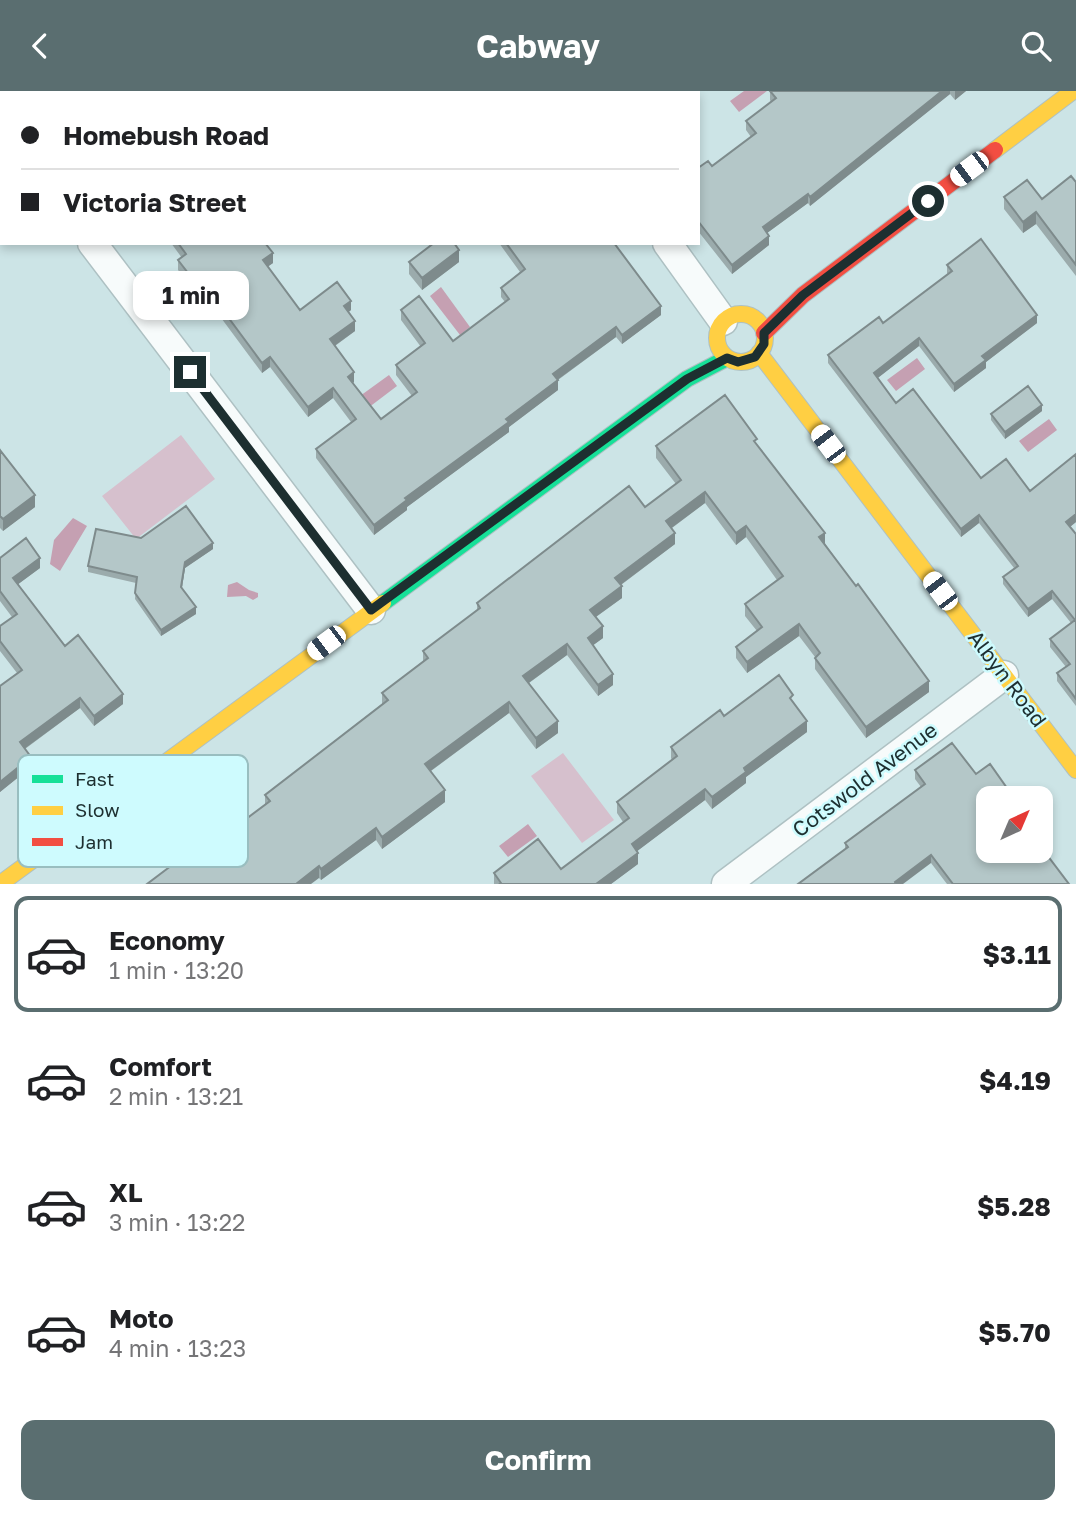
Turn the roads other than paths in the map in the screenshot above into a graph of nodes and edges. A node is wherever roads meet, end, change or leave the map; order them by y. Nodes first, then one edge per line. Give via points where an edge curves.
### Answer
1 (1073, 91) edge
2 (94, 245) edge
3 (668, 245) edge
4 (760, 326) junction
5 (723, 342) junction
6 (759, 353) junction
7 (371, 610) junction
8 (1004, 675) junction
9 (175, 755) edge
10 (1076, 770) edge
11 (23, 867) edge
12 (0, 884) edge
13 (726, 884) edge

1 - 4 main road
2 - 7 street
3 - 5 street
4 - 5 main road via 741,314 732,316
4 - 6 main road via 764,344
5 - 6 main road via 744,362
5 - 7 main road via 687,379
6 - 8 main road, Albyn Road
7 - 9 main road
8 - 10 main road, Albyn Road
8 - 13 street, Cotswold Avenue
11 - 12 main road

